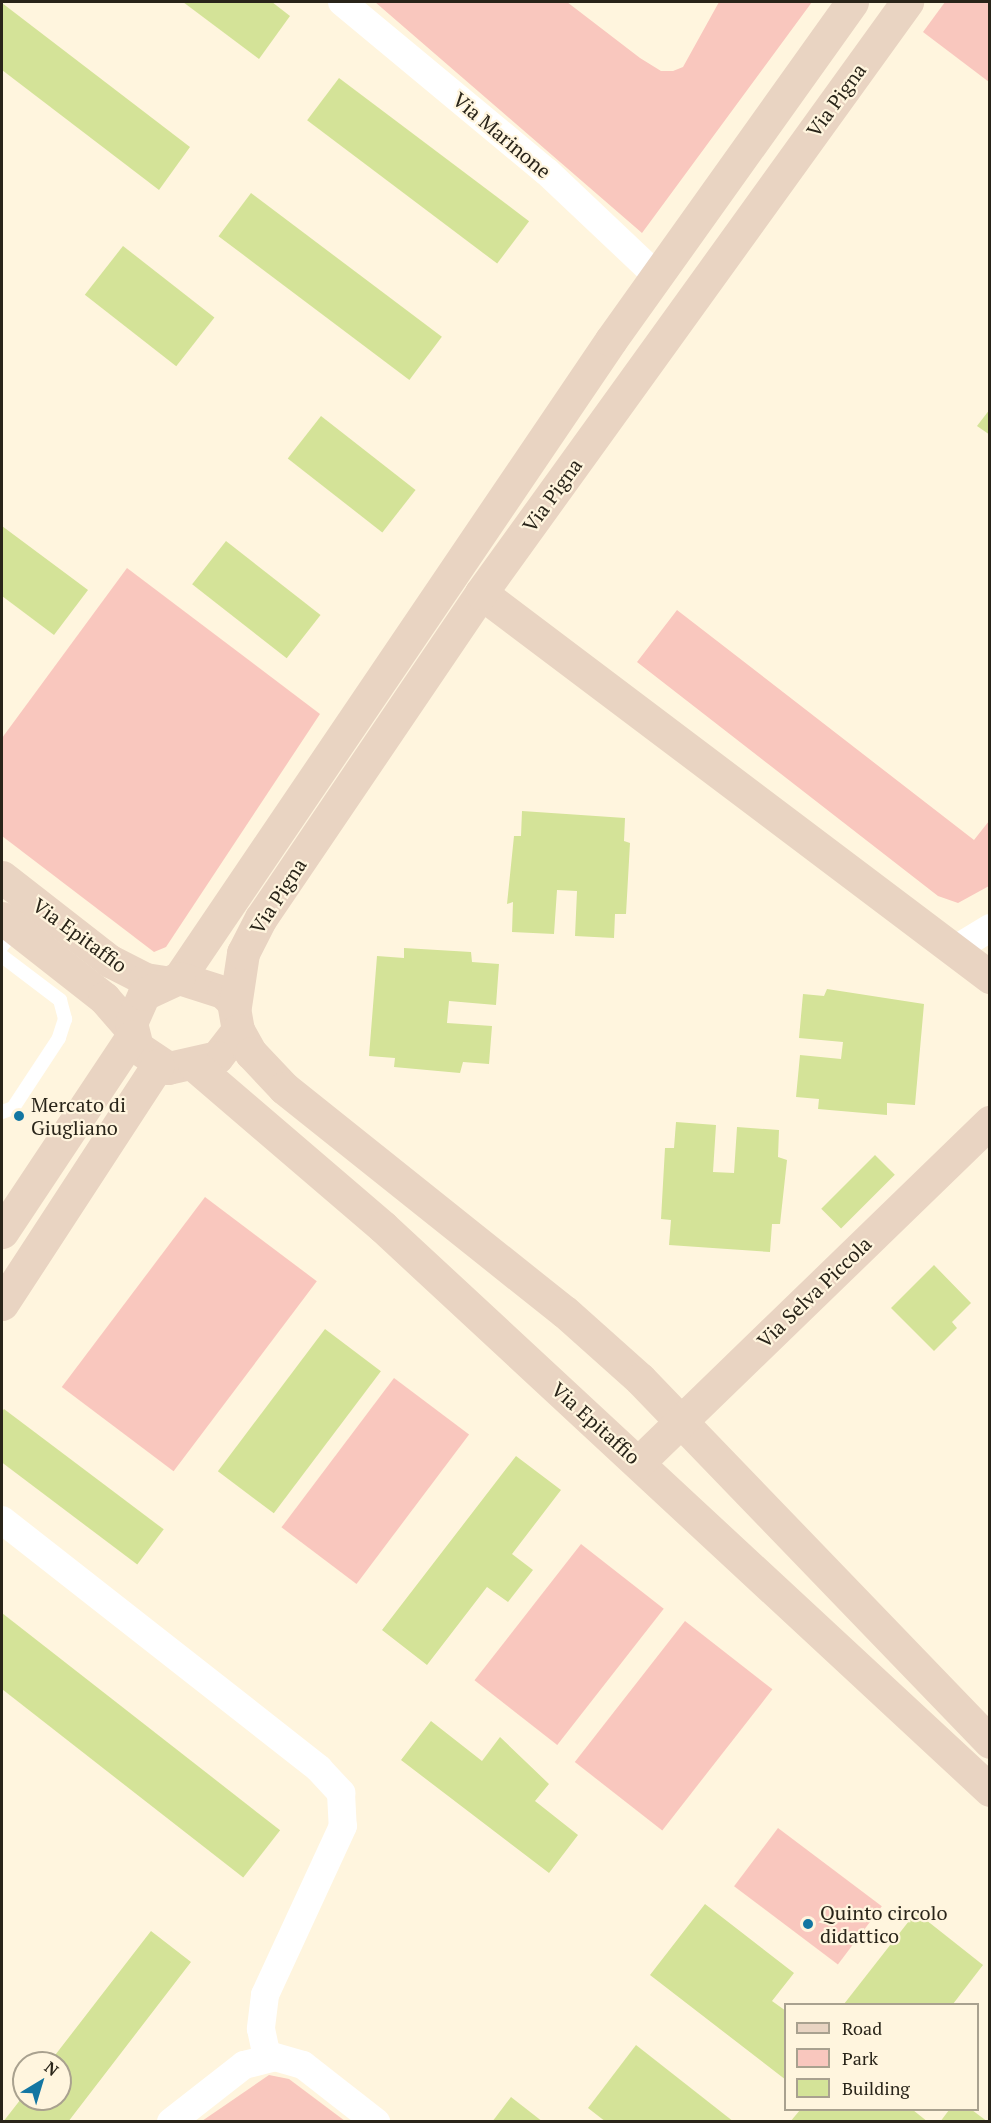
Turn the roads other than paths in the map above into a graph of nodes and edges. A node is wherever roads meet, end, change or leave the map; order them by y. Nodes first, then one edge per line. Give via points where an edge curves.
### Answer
1 (342, 2) edge
2 (852, 2) edge
3 (907, 2) edge
4 (656, 275) junction
5 (481, 593) junction
6 (2, 878) edge
7 (990, 928) edge
8 (5, 937) edge
9 (954, 950) junction
10 (990, 977) edge
11 (171, 980) junction
12 (237, 1018) junction
13 (132, 1032) junction
14 (158, 1065) junction
15 (194, 1065) junction
16 (2, 1112) edge
17 (990, 1122) edge
18 (2, 1232) edge
19 (2, 1304) edge
20 (682, 1420) junction
21 (639, 1462) junction
22 (2, 1520) edge
23 (990, 1742) edge
24 (990, 1790) edge
25 (267, 2057) junction
26 (171, 2121) edge
27 (376, 2121) edge

1 - 4 street, Via Marinone via 547,172
2 - 4 street
3 - 5 street, Via Pigna
4 - 11 street
5 - 9 street
5 - 12 street, Via Pigna via 261,918 243,953
6 - 11 street, Via Epitaffio via 110,961 145,979
7 - 9 street
8 - 13 street, Via Epitaffio via 104,998
8 - 16 lane via 60,1000 65,1018 59,1038 13,1108
9 - 10 street
11 - 12 street, Via Epitaffio via 214,985
11 - 13 street via 144,994
12 - 15 street via 227,1051
12 - 20 street, Via Epitaffio via 251,1053 284,1088 565,1312
13 - 14 street, Via Epitaffio
13 - 18 street
14 - 15 street
14 - 19 street
15 - 21 street, Via Epitaffio via 383,1227
17 - 20 street, Via Selva Piccola
20 - 21 street, Via Selva Piccola
20 - 23 street, Via Epitaffio
21 - 24 street, Via Epitaffio
22 - 25 street via 319,1769 341,1793 343,1826 265,1995 261,2029
25 - 26 street via 244,2065
25 - 27 street via 303,2065

